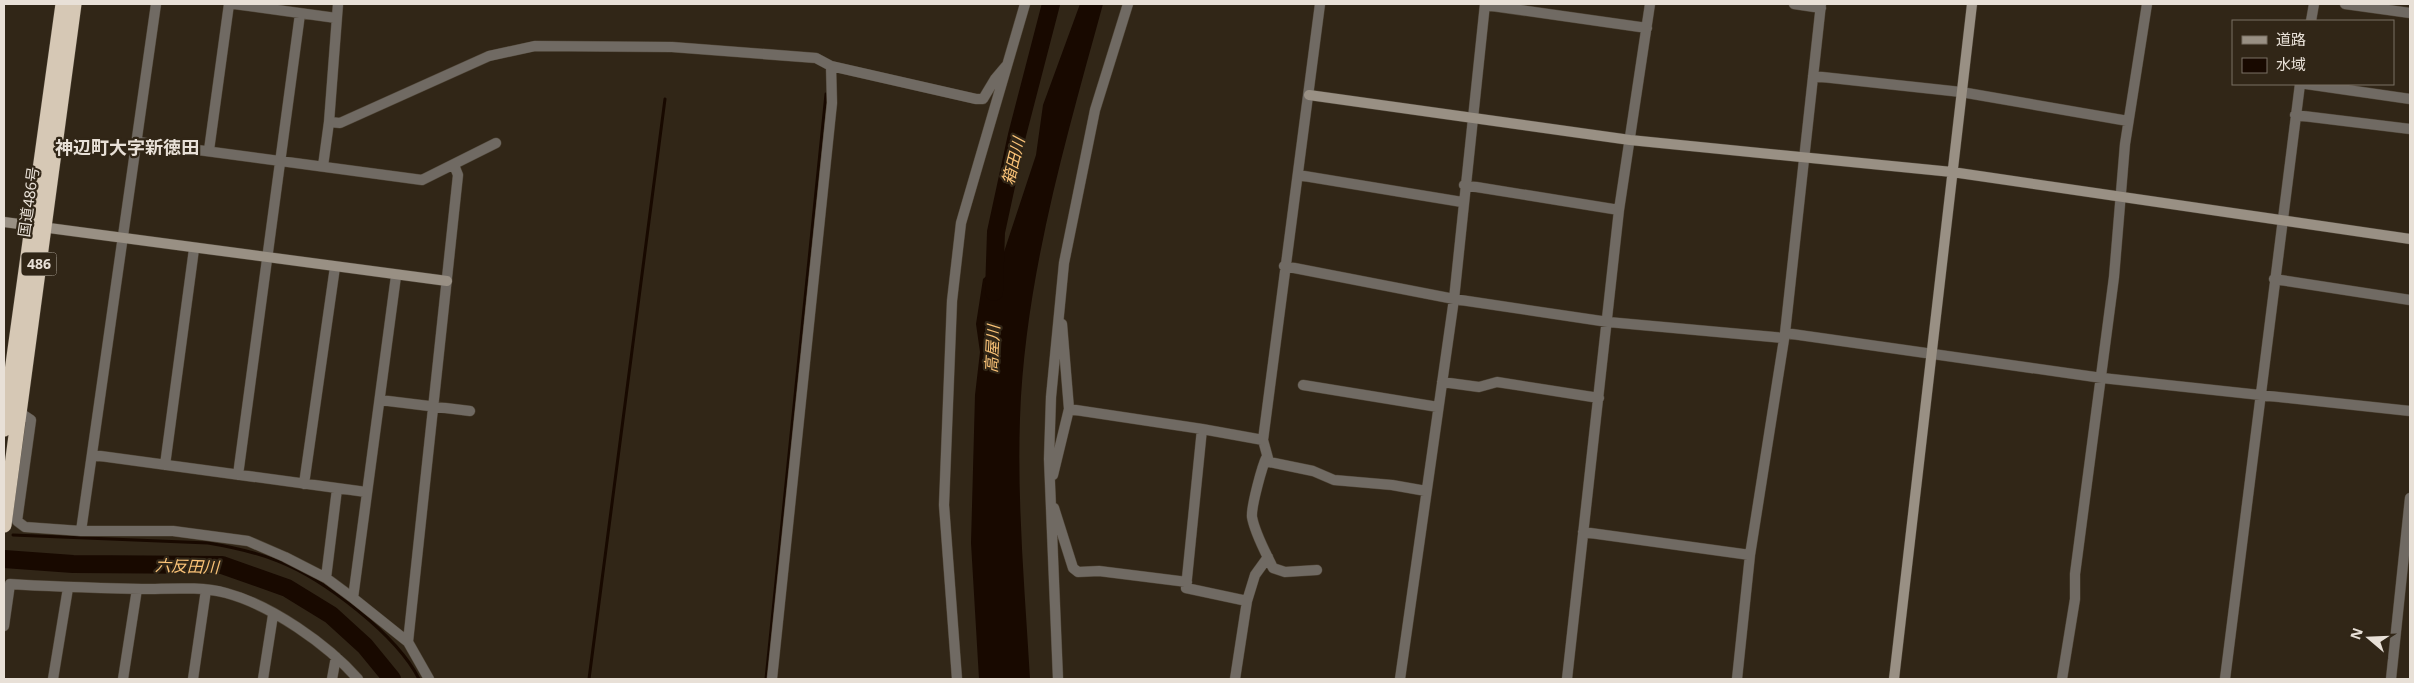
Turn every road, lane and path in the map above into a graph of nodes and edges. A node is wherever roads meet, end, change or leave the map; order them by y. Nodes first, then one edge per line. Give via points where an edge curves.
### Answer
1 (62, 4) edge
2 (74, 4) edge
3 (156, 4) edge
4 (229, 4) edge
5 (234, 4) edge
6 (338, 4) edge
7 (1025, 4) edge
8 (1128, 4) edge
9 (1320, 4) edge
10 (1485, 4) edge
11 (1650, 4) edge
12 (1794, 4) edge
13 (1972, 4) edge
14 (2148, 4) edge
15 (2314, 4) edge
16 (2345, 4) edge
17 (1821, 6) edge
18 (2410, 13) edge
19 (300, 14) junction
20 (336, 18) junction
21 (2311, 20) edge
22 (1647, 28) junction
23 (831, 66) junction
24 (1006, 66) junction
25 (1813, 76) junction
26 (2300, 85) edge
27 (2313, 85) edge
28 (1961, 92) junction
29 (1309, 95) junction
30 (2410, 99) edge
31 (2295, 115) junction
32 (1473, 119) junction
33 (2128, 121) junction
34 (329, 122) junction
35 (2410, 129) edge
36 (1630, 140) junction
37 (138, 142) junction
38 (496, 143) dead end
39 (209, 150) junction
40 (1804, 157) junction
41 (280, 161) junction
42 (454, 165) junction
43 (323, 166) junction
44 (1952, 172) junction
45 (1298, 175) junction
46 (1464, 186) junction
47 (2121, 197) junction
48 (1462, 202) junction
49 (1620, 210) junction
50 (2282, 220) junction
51 (4, 222) edge
52 (38, 227) junction
53 (124, 238) junction
54 (2410, 239) edge
55 (194, 249) junction
56 (267, 258) junction
57 (1284, 266) junction
58 (335, 268) junction
59 (396, 276) junction
60 (2274, 279) junction
61 (447, 281) junction
62 (1454, 299) junction
63 (2410, 300) edge
64 (1059, 314) junction
65 (1608, 322) junction
66 (1784, 336) junction
67 (1930, 354) junction
68 (2102, 378) junction
69 (1442, 382) junction
70 (1303, 385) dead end
71 (2260, 395) junction
72 (1599, 398) junction
73 (380, 400) junction
74 (433, 406) junction
75 (1438, 407) junction
76 (1070, 409) junction
77 (9, 410) edge
78 (470, 411) dead end
79 (2410, 411) edge
80 (4, 429) edge
81 (1202, 429) junction
82 (1263, 440) junction
83 (93, 455) junction
84 (1267, 456) junction
85 (165, 465) junction
86 (238, 475) junction
87 (1049, 479) junction
88 (304, 484) junction
89 (337, 488) junction
90 (1426, 491) junction
91 (366, 492) junction
92 (2410, 498) edge
93 (1049, 506) junction
94 (4, 525) edge
95 (81, 531) junction
96 (1584, 532) junction
97 (1750, 555) junction
98 (1268, 557) junction
99 (1317, 570) dead end
100 (326, 578) junction
101 (1187, 582) junction
102 (68, 588) junction
103 (137, 589) junction
104 (206, 590) junction
105 (353, 598) junction
106 (1247, 601) junction
107 (273, 615) junction
108 (4, 626) edge
109 (408, 642) junction
110 (336, 657) junction
111 (53, 679) edge
112 (123, 679) edge
113 (193, 679) edge
114 (263, 679) edge
115 (332, 679) edge
116 (358, 679) edge
117 (429, 679) edge
118 (772, 679) edge
119 (957, 679) edge
120 (1058, 679) edge
121 (1235, 679) edge
122 (1400, 679) edge
123 (1567, 679) edge
124 (1737, 679) edge
125 (1894, 679) edge
126 (2062, 679) edge
127 (2225, 679) edge
128 (2391, 679) edge

1 - 52 highway, 国道486号 / 486
2 - 52 highway, 国道486号 / 486
3 - 37 street
4 - 39 street
5 - 19 street
6 - 20 street
7 - 24 street
8 - 64 street via 1093,119 1070,225
9 - 29 street
10 - 22 street
10 - 32 street
11 - 22 street
12 - 17 street
13 - 28 street
14 - 33 street
15 - 21 street
16 - 18 street
17 - 25 street
19 - 20 street
19 - 41 street
20 - 34 street
22 - 36 street
23 - 24 street via 976,99 983,99
23 - 34 street via 816,58 682,48 535,46 490,56 340,123
23 - 118 street via 832,103
24 - 119 street via 961,223 952,301 944,505
25 - 28 street
25 - 40 street
26 - 31 street
27 - 30 street
28 - 33 street
28 - 44 street
29 - 32 street
29 - 45 street
31 - 35 street
31 - 50 street
32 - 36 street
32 - 46 street
33 - 47 street
34 - 43 street
36 - 40 street
36 - 49 street
37 - 39 street
37 - 53 street
38 - 42 street
39 - 41 street
40 - 44 street
40 - 66 street
41 - 43 street
41 - 56 street
42 - 43 street via 422,180
42 - 61 street via 458,175
44 - 47 street
44 - 67 street
45 - 48 street
45 - 57 street
46 - 48 street
46 - 49 street
47 - 50 street
47 - 68 street
48 - 62 street
49 - 65 street
50 - 54 street
50 - 60 street
51 - 52 street
52 - 53 street
52 - 77 highway, 国道486号 / 486
53 - 55 street
53 - 83 street
55 - 56 street
55 - 85 street
56 - 58 street
56 - 86 street
57 - 62 street
57 - 82 street
58 - 59 street
58 - 88 street
59 - 61 street
59 - 73 street
60 - 63 street
60 - 71 street
61 - 74 street
62 - 65 street
62 - 69 street
64 - 76 street via 1062,317
64 - 87 street via 1051,397
65 - 66 street
65 - 72 street
66 - 67 street
66 - 97 street
67 - 68 street
67 - 125 street
68 - 71 street
68 - 126 street
69 - 72 street via 1479,387 1497,382
69 - 75 street
70 - 75 street
71 - 79 street
71 - 127 street
72 - 96 street
73 - 74 street
73 - 91 street
74 - 78 street
74 - 109 street
75 - 90 street
76 - 81 street
76 - 87 street via 1053,476
77 - 80 highway, 国道486号 / 486
77 - 94 highway, 国道486号 / 486
77 - 95 street via 31,420 17,521 25,527
81 - 82 street
81 - 101 street
82 - 84 street
83 - 85 street
83 - 95 street
84 - 90 street via 1269,462 1313,470 1334,480 1392,484
84 - 98 street via 1262,465 1252,516
85 - 86 street
86 - 88 street
87 - 93 street
88 - 89 street
89 - 91 street
89 - 100 street
90 - 122 street
91 - 105 street
92 - 128 street
93 - 101 street via 1054,508 1073,568 1078,572 1099,571
93 - 120 street
95 - 100 street via 173,530 248,541
96 - 97 street
96 - 123 street
97 - 124 street
98 - 99 street via 1273,568 1285,572
98 - 106 street via 1255,574
100 - 105 street
101 - 106 street via 1186,588
102 - 103 street
102 - 108 street via 10,584
102 - 111 street
103 - 104 street
103 - 112 street
104 - 107 street via 244,599
104 - 113 street
105 - 109 street
106 - 121 street
107 - 110 street
107 - 114 street
109 - 117 street
110 - 115 street
110 - 116 street

